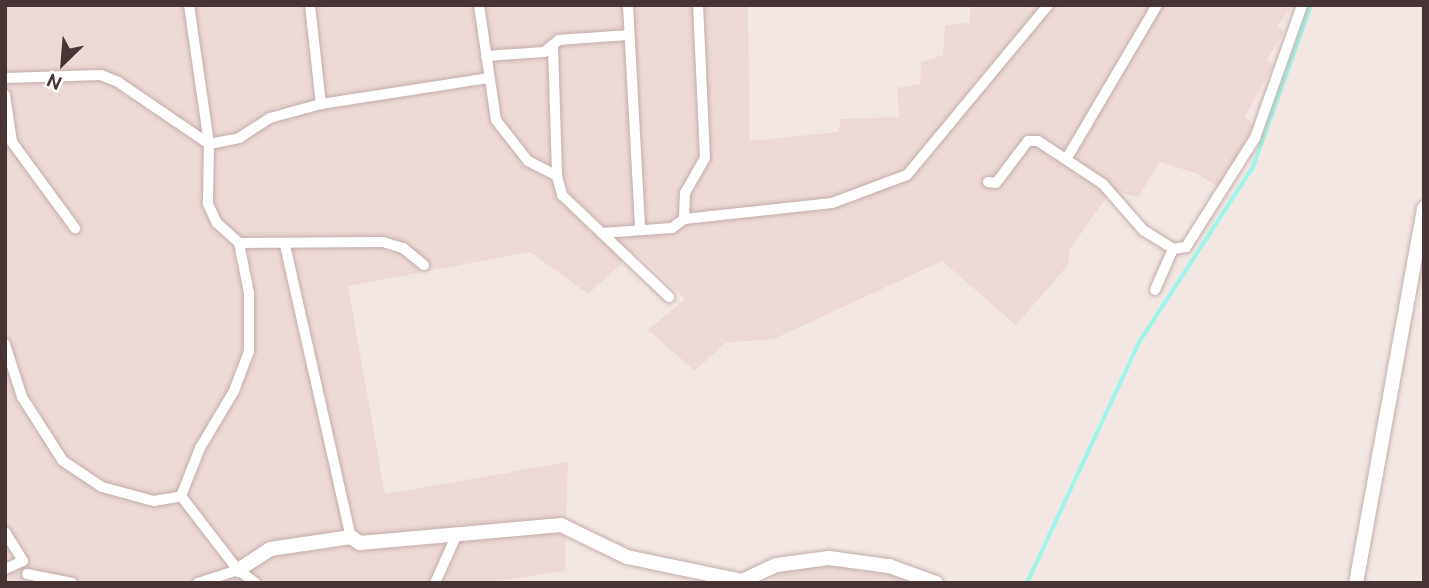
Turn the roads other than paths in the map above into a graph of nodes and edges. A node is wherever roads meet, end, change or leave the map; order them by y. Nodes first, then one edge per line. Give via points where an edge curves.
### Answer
1 (189, 5) edge
2 (310, 5) edge
3 (479, 5) edge
4 (628, 5) edge
5 (698, 5) edge
6 (1048, 5) edge
7 (1157, 5) edge
8 (1302, 5) edge
9 (629, 35) junction
10 (553, 46) junction
11 (486, 55) junction
12 (5, 78) edge
13 (488, 78) junction
14 (5, 95) edge
15 (321, 104) junction
16 (209, 144) junction
17 (1067, 158) junction
18 (557, 176) junction
19 (988, 182) dead end
20 (1424, 208) edge
21 (684, 219) junction
22 (75, 228) dead end
23 (640, 228) junction
24 (603, 233) junction
25 (239, 243) junction
26 (285, 245) junction
27 (1173, 249) junction
28 (424, 265) dead end
29 (1155, 290) dead end
30 (669, 297) dead end
31 (5, 344) edge
32 (181, 496) junction
33 (5, 532) edge
34 (457, 534) junction
35 (351, 537) junction
36 (5, 569) edge
37 (237, 570) junction
38 (27, 574) dead end
39 (907, 577) edge
40 (742, 582) edge
41 (72, 583) edge
42 (198, 583) edge
43 (256, 583) edge
44 (435, 583) edge
45 (936, 583) edge
46 (1356, 583) edge

1 - 16 street
2 - 15 street
3 - 11 street
4 - 9 street
5 - 21 street via 705,158 685,193
6 - 21 street via 906,175 832,203
7 - 17 street
8 - 27 street via 1255,138 1192,239 1186,247
9 - 10 street via 559,40
9 - 23 street
10 - 11 street via 544,52
10 - 18 street
11 - 13 street
12 - 16 street via 101,75
13 - 15 street
13 - 18 street via 496,120 528,161
14 - 22 street via 12,142
15 - 16 street via 270,118 239,138
16 - 25 street via 208,204 217,223
17 - 19 street via 1038,141 1028,141 996,183
17 - 27 street via 1103,184 1143,230
18 - 24 street via 562,195
20 - 46 street
21 - 23 street via 671,229
23 - 24 street
24 - 30 street
25 - 26 street
25 - 32 street via 249,293 249,351
26 - 28 street via 383,242 403,248
26 - 35 street
27 - 29 street
31 - 32 street via 22,397 63,461 102,487 154,501
32 - 37 street
33 - 36 street via 23,561
34 - 35 street via 360,543
34 - 40 street via 561,525 627,557
34 - 44 street
35 - 37 street via 270,548
37 - 42 street
37 - 43 street
38 - 41 street
39 - 40 street via 829,558 799,559
39 - 45 street

